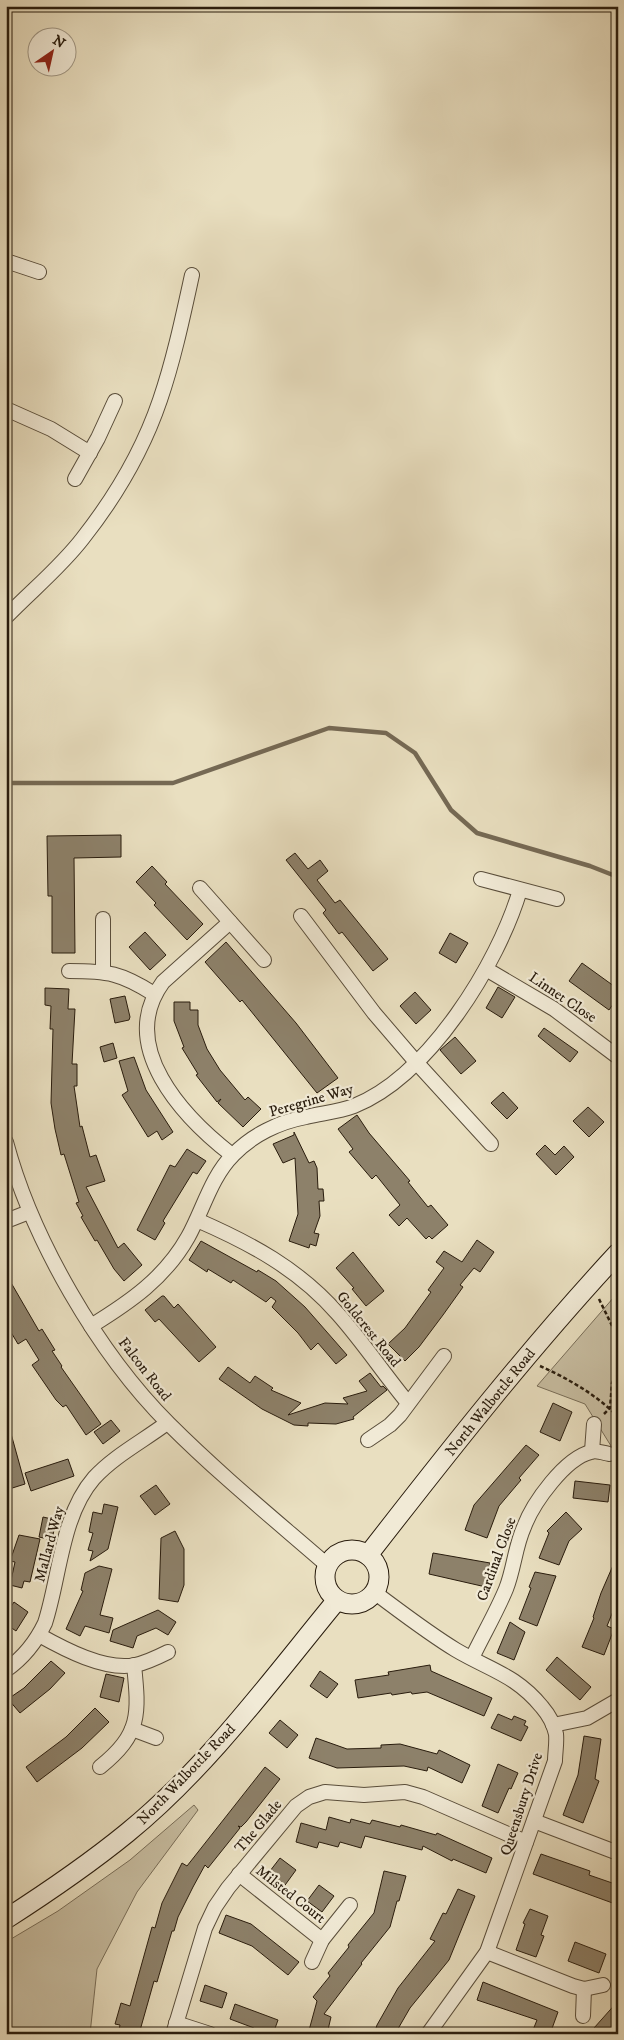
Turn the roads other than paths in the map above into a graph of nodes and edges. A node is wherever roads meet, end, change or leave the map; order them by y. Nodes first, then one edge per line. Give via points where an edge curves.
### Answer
1 (6, 261) edge
2 (39, 272) dead end
3 (192, 275) dead end
4 (115, 402) dead end
5 (6, 409) edge
6 (90, 453) junction
7 (75, 479) dead end
8 (6, 617) edge
9 (481, 879) dead end
10 (200, 888) dead end
11 (520, 890) junction
12 (557, 899) dead end
13 (302, 916) dead end
14 (103, 919) dead end
15 (230, 922) junction
16 (264, 960) dead end
17 (486, 968) junction
18 (70, 971) dead end
19 (103, 971) junction
20 (154, 994) junction
21 (618, 1057) edge
22 (416, 1062) junction
23 (6, 1142) edge
24 (491, 1144) dead end
25 (232, 1155) junction
26 (29, 1212) junction
27 (197, 1220) junction
28 (6, 1221) edge
29 (618, 1253) edge
30 (92, 1326) junction
31 (444, 1356) dead end
32 (408, 1403) junction
33 (167, 1423) junction
34 (594, 1424) road end
35 (368, 1440) dead end
36 (592, 1451) junction
37 (609, 1454) dead end
38 (368, 1555) junction
39 (327, 1565) junction
40 (374, 1592) junction
41 (337, 1600) junction
42 (39, 1635) junction
43 (168, 1652) dead end
44 (472, 1658) junction
45 (134, 1665) junction
46 (6, 1670) edge
47 (618, 1700) edge
48 (553, 1725) junction
49 (132, 1729) junction
50 (156, 1738) dead end
51 (100, 1767) dead end
52 (534, 1821) junction
53 (526, 1842) junction
54 (618, 1853) edge
55 (239, 1874) junction
56 (350, 1905) dead end
57 (6, 1919) edge
58 (322, 1940) junction
59 (488, 1952) junction
60 (312, 1962) dead end
61 (603, 1985) dead end
62 (584, 1989) junction
63 (583, 2016) dead end
64 (175, 2028) edge
65 (210, 2034) edge
66 (428, 2034) edge

1 - 2 street
3 - 8 street via 160,400 120,487 82,539 46,580
4 - 6 street
5 - 6 street via 37,422
6 - 7 street
9 - 11 street
10 - 15 street
11 - 12 street
11 - 17 street, Peregrine Way via 513,914
13 - 22 street via 350,983
14 - 19 street
15 - 16 street
15 - 20 street via 174,971
17 - 21 street, Linnet Close via 554,1009
17 - 22 street, Peregrine Way via 439,1037
18 - 19 street
19 - 20 street via 125,977
20 - 25 street via 146,1032 161,1077 201,1130
22 - 24 street
22 - 25 street, Peregrine Way via 369,1099 338,1111 272,1127
23 - 26 street, Falcon Road
25 - 27 street, Peregrine Way via 213,1184
26 - 28 street
26 - 30 street, Falcon Road
27 - 30 street, Peregrine Way via 178,1253 153,1283
27 - 32 street, Goldcrest Road via 260,1250 302,1279 339,1314
29 - 38 street, North Walbottle Road via 478,1414
30 - 33 street, Falcon Road
31 - 32 street
32 - 35 street via 390,1425
33 - 39 street, Falcon Road
33 - 42 street, Mallard Way via 107,1466 82,1494 70,1524 49,1610
34 - 36 street
36 - 37 street
36 - 44 street, Cardinal Close via 577,1457 563,1469 530,1513 505,1590
38 - 39 street via 349,1550 340,1553
38 - 40 street via 378,1572
39 - 41 street via 326,1585
40 - 41 street via 357,1604
40 - 44 street, Queensbury Drive via 427,1631
41 - 57 street, North Walbottle Road via 234,1726 180,1784 128,1833 46,1894
42 - 45 street via 79,1654 118,1665
42 - 46 street, Mallard Way via 24,1656
43 - 45 street
44 - 48 street, Queensbury Drive via 530,1692
45 - 49 street via 138,1697
47 - 48 street via 587,1718
48 - 52 street, Queensbury Drive via 555,1761
49 - 50 street
49 - 51 street via 122,1747
52 - 53 street, Queensbury Drive
52 - 54 street
53 - 55 street, The Glade via 405,1792 364,1795 325,1792 296,1806
53 - 59 street, Queensbury Drive
55 - 58 street, Milsted Court
55 - 64 street, The Glade via 215,1907 206,1928
56 - 58 street
58 - 60 street
59 - 62 street
59 - 66 street, Queensbury Drive
61 - 62 street
62 - 63 street
64 - 65 street

